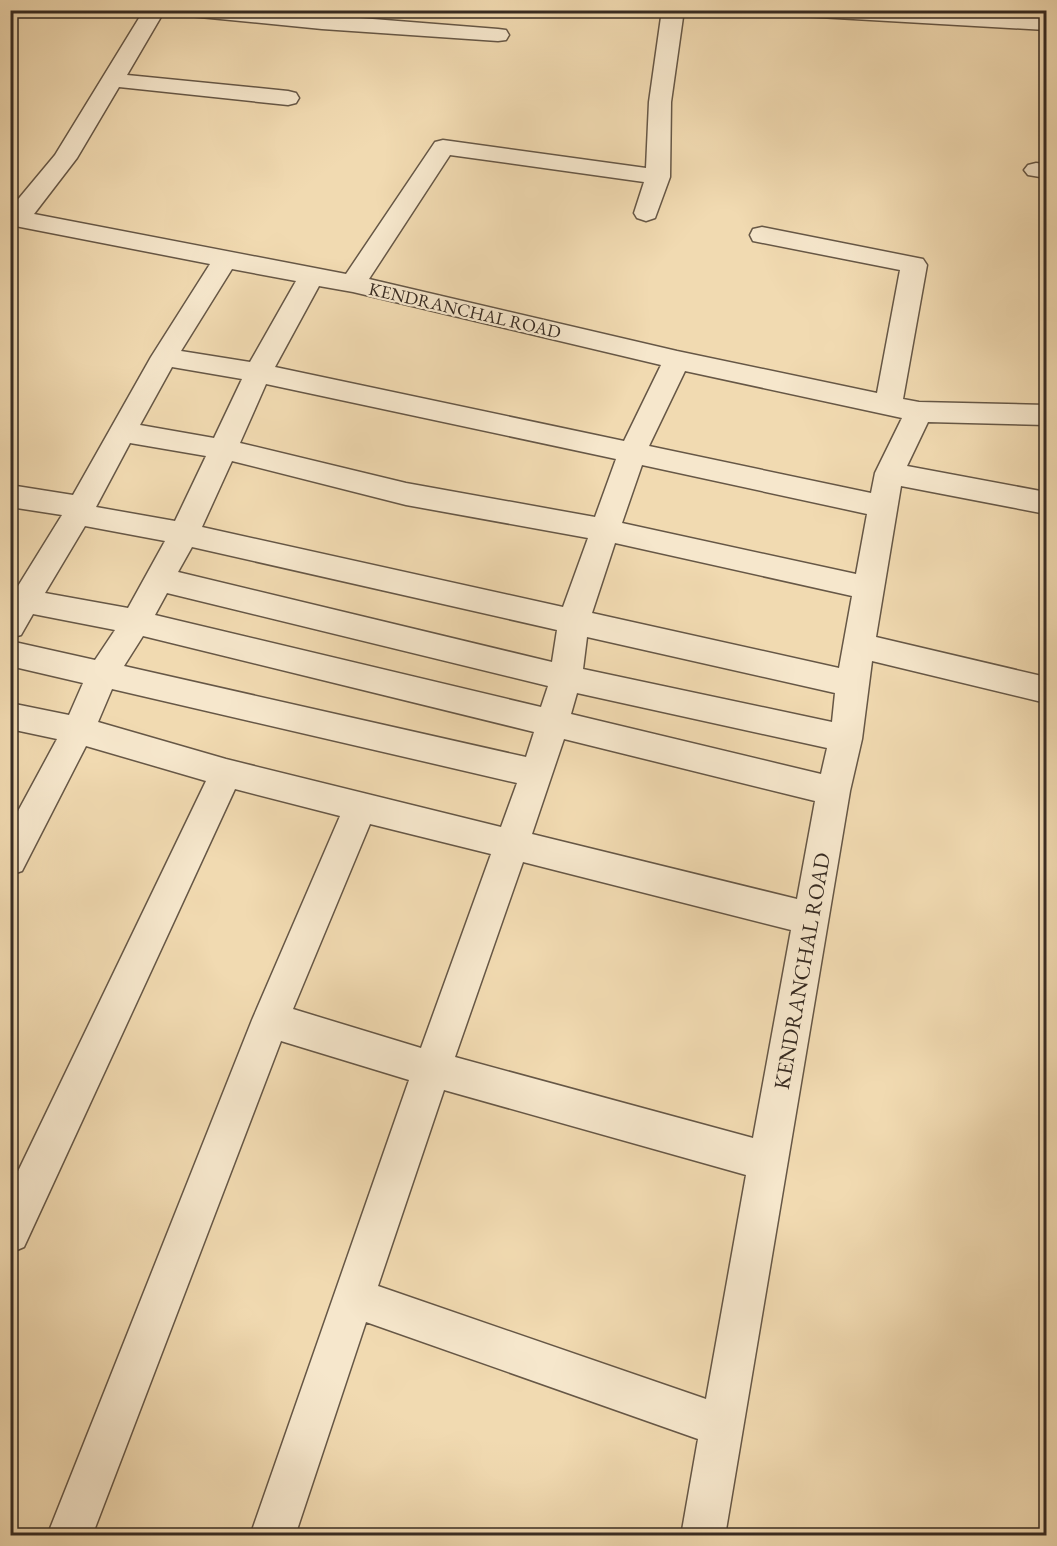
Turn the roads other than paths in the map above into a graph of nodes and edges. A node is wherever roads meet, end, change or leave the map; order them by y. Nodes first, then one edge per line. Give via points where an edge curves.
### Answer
1 (155, 10) edge
2 (189, 10) edge
3 (673, 10) edge
4 (801, 10) edge
5 (1047, 24) edge
6 (498, 35) dead end
7 (112, 80) junction
8 (288, 98) dead end
9 (658, 177) junction
10 (646, 213) dead end
11 (14, 217) edge
12 (762, 235) dead end
13 (225, 260) junction
14 (312, 276) junction
15 (353, 284) junction
16 (164, 357) junction
17 (677, 360) junction
18 (258, 373) junction
19 (904, 409) junction
20 (1047, 415) edge
21 (121, 432) junction
22 (223, 449) junction
23 (632, 453) junction
24 (885, 489) junction
25 (10, 496) edge
26 (1047, 503) edge
27 (78, 510) junction
28 (606, 530) junction
29 (184, 534) junction
30 (159, 579) junction
31 (868, 588) junction
32 (19, 614) edge
33 (136, 622) junction
34 (573, 623) junction
35 (858, 645) junction
36 (10, 653) edge
37 (103, 674) junction
38 (566, 678) junction
39 (852, 684) junction
40 (1047, 690) edge
41 (10, 716) edge
42 (551, 724) junction
43 (78, 730) junction
44 (846, 739) junction
45 (226, 773) junction
46 (537, 774) junction
47 (833, 791) junction
48 (361, 806) junction
49 (511, 843) junction
50 (10, 860) edge
51 (811, 919) junction
52 (270, 1020) junction
53 (432, 1069) junction
54 (769, 1162) junction
55 (10, 1233) edge
56 (355, 1298) junction
57 (723, 1426) junction
58 (69, 1536) edge
59 (272, 1536) edge
60 (703, 1536) edge

1 - 7 street
2 - 6 street
3 - 9 street via 660,102
4 - 5 street
7 - 8 street
7 - 11 street via 66,158
9 - 10 street
9 - 15 street via 443,147
11 - 13 street, KENDRANCHAL ROAD
12 - 19 street via 914,265
13 - 14 street, KENDRANCHAL ROAD
13 - 16 street
14 - 15 street, KENDRANCHAL ROAD
14 - 18 street
15 - 17 street, KENDRANCHAL ROAD
16 - 18 street
16 - 21 street
17 - 19 street, KENDRANCHAL ROAD
17 - 23 street
18 - 22 street
18 - 23 street
19 - 20 street, KENDRANCHAL ROAD
19 - 24 street, KENDRANCHAL ROAD
21 - 22 street
21 - 27 street
22 - 28 street via 406,494
22 - 29 street
23 - 24 street
23 - 28 street
24 - 26 street
24 - 31 street, KENDRANCHAL ROAD
25 - 27 street
27 - 29 street
27 - 32 street
28 - 31 street
28 - 34 street
29 - 30 street
29 - 34 street
30 - 33 street
30 - 38 street
31 - 35 street, KENDRANCHAL ROAD
32 - 33 street
33 - 37 street
33 - 42 street
34 - 38 street
34 - 39 street
35 - 39 street, KENDRANCHAL ROAD
35 - 40 street
36 - 37 street
37 - 43 street
37 - 46 street
38 - 42 street
38 - 44 street
39 - 44 street, KENDRANCHAL ROAD
41 - 43 street
42 - 46 street
42 - 47 street
43 - 45 street
43 - 50 street
44 - 47 street, KENDRANCHAL ROAD
45 - 48 street
45 - 55 street
46 - 49 street
47 - 51 street, KENDRANCHAL ROAD
48 - 49 street
48 - 52 street
49 - 51 street
49 - 53 street
51 - 54 street, KENDRANCHAL ROAD
52 - 53 street
52 - 58 street
53 - 54 street
53 - 56 street
54 - 57 street, KENDRANCHAL ROAD
56 - 57 street
56 - 59 street
57 - 60 street, KENDRANCHAL ROAD

